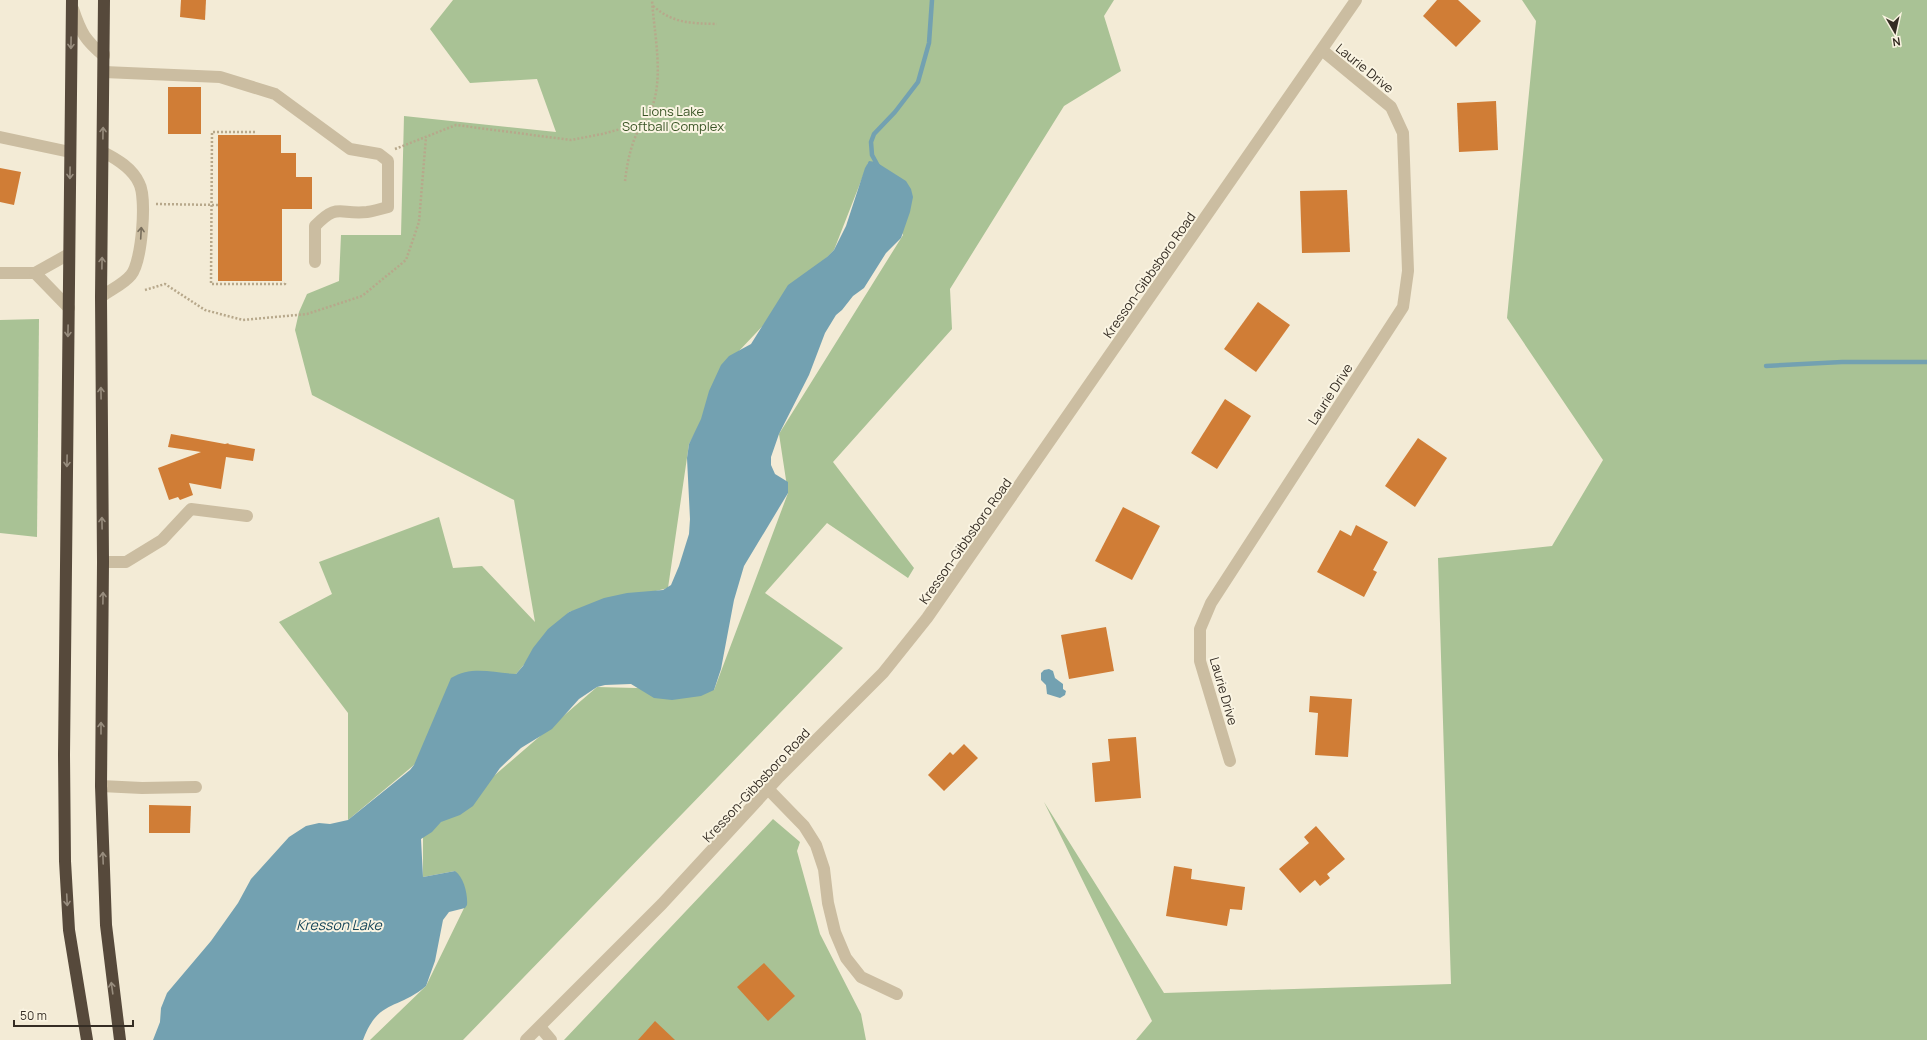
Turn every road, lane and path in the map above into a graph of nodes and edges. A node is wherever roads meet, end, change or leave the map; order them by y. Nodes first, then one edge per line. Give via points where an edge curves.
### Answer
1 (104, 0) edge
2 (652, 0) edge
3 (1356, 0) edge
4 (72, 2) edge
5 (653, 6) junction
6 (717, 24) dead end
7 (1322, 50) junction
8 (104, 54) junction
9 (104, 72) junction
10 (643, 123) junction
11 (255, 132) dead end
12 (0, 137) edge
13 (70, 152) junction
14 (103, 152) junction
15 (379, 154) junction
16 (625, 180) dead end
17 (154, 204) dead end
18 (210, 205) junction
19 (218, 205) dead end
20 (69, 254) junction
21 (315, 262) dead end
22 (0, 273) edge
23 (34, 273) junction
24 (285, 282) dead end
25 (101, 297) junction
26 (69, 308) junction
27 (247, 516) dead end
28 (103, 562) junction
29 (1230, 761) dead end
30 (101, 786) junction
31 (196, 787) dead end
32 (768, 789) junction
33 (897, 994) dead end
34 (540, 1027) junction
35 (87, 1040) edge
36 (120, 1040) edge
37 (526, 1040) edge
38 (551, 1040) edge

1 - 8 highway
2 - 5 path
3 - 7 street, Kresson-Gibbsboro Road
4 - 8 street via 80,32 91,45
4 -> 13 highway
5 - 6 path via 662,14 680,22
5 - 10 path via 657,57 656,87 650,112
7 - 29 street, Laurie Drive via 1390,107 1403,134 1408,271 1403,307 1212,603 1200,629 1200,661
7 - 32 street, Kresson-Gibbsboro Road via 943,598 883,672
8 - 9 highway
14 -> 9 highway
9 - 15 street via 220,77 275,94 350,149
10 - 15 path via 571,140 456,125 417,142
10 - 16 path via 635,138
11 - 18 path via 212,132
12 - 13 street
13 -> 20 highway
25 -> 14 highway
25 -> 14 street via 130,276 136,267 140,252 142,218 140,184 124,164
15 - 21 street via 388,161 388,207 366,212 336,211 327,214 315,226
17 - 18 path
18 - 19 path
18 - 24 path via 211,284
20 - 23 street
20 - 26 highway
22 - 23 street
23 - 26 street
28 -> 25 highway
26 -> 35 highway via 65,862 69,930
27 - 28 street via 191,509 162,540 126,562
30 -> 28 highway
30 - 31 street
36 -> 30 highway via 106,925
32 - 33 street via 804,826 816,845 824,869 835,932 846,958 861,977
32 - 34 street, Kresson-Gibbsboro Road via 662,904
34 - 37 street, Kresson-Gibbsboro Road
34 - 38 street

